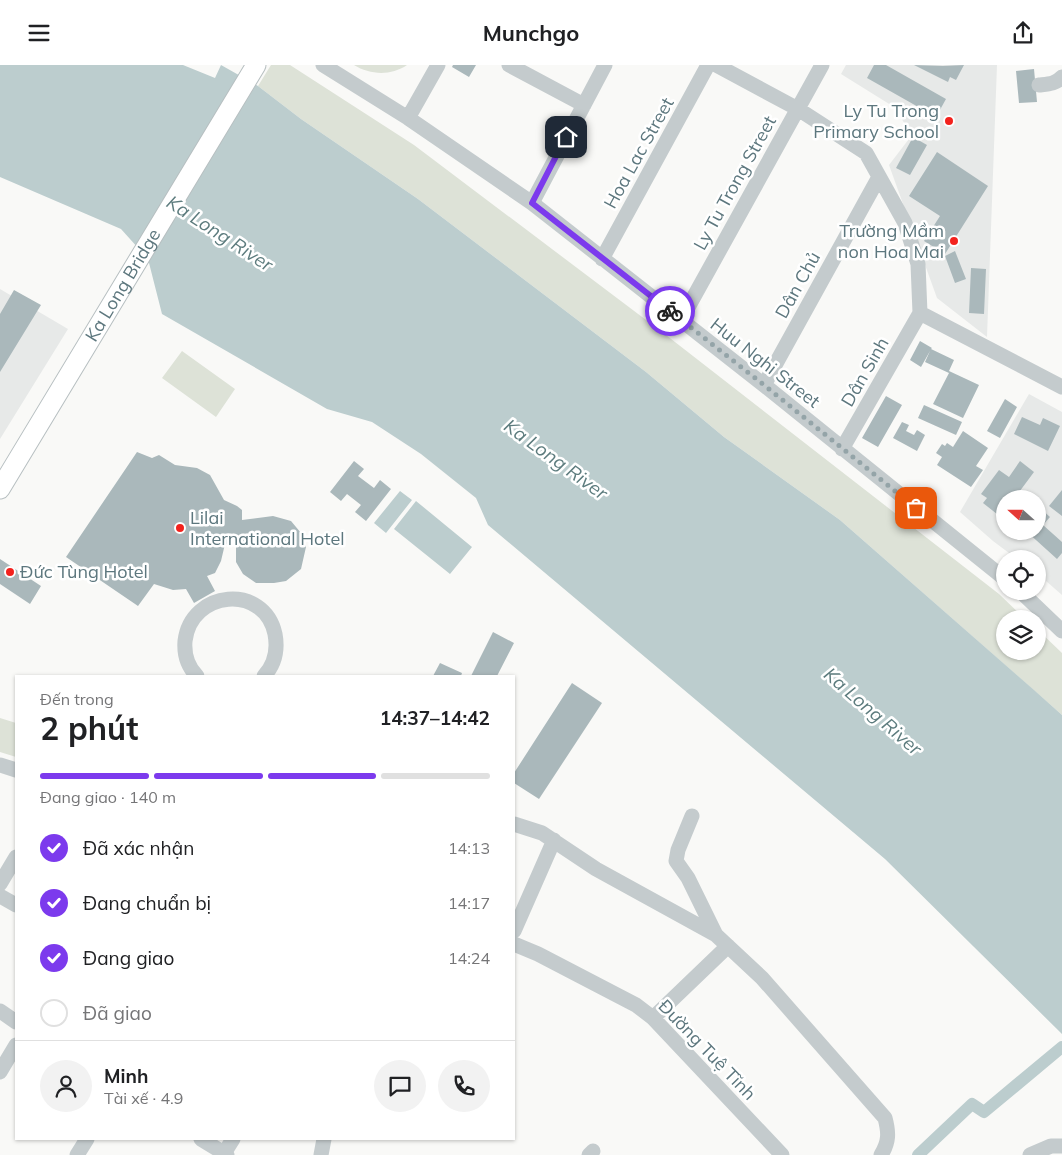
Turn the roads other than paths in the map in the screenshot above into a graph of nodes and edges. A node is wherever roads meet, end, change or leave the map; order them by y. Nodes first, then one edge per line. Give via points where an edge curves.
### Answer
1 (256, 65) edge
2 (323, 65) edge
3 (438, 65) edge
4 (509, 65) edge
5 (605, 65) edge
6 (708, 65) edge
7 (716, 65) edge
8 (822, 65) edge
9 (1062, 77) edge
10 (1039, 85) dead end
11 (584, 105) junction
12 (798, 109) junction
13 (408, 118) junction
14 (879, 177) junction
15 (532, 203) junction
16 (602, 259) junction
17 (920, 313) junction
18 (681, 320) junction
19 (764, 385) junction
20 (1062, 387) edge
21 (842, 449) junction
22 (0, 489) edge
23 (996, 572) edge
24 (1029, 600) edge
25 (1062, 631) edge
26 (196, 675) edge
27 (265, 675) edge
28 (0, 765) edge
29 (15, 770) edge
30 (692, 816) dead end
31 (515, 823) edge
32 (554, 840) junction
33 (15, 859) edge
34 (0, 884) edge
35 (0, 896) edge
36 (15, 904) edge
37 (515, 929) edge
38 (716, 935) junction
39 (515, 945) edge
40 (728, 946) junction
41 (0, 1011) edge
42 (653, 1018) junction
43 (15, 1020) edge
44 (15, 1047) edge
45 (0, 1072) edge
46 (86, 1140) edge
47 (203, 1140) edge
48 (232, 1140) edge
49 (324, 1140) edge
50 (1062, 1146) edge
51 (777, 1153) edge
52 (225, 1154) edge
53 (77, 1155) edge
54 (322, 1155) edge
55 (881, 1155) edge
56 (1030, 1155) edge

1 - 22 main road, Ka Long Bridge
2 - 13 street, Huu Nghi Street
3 - 13 street
4 - 11 street
5 - 11 street
6 - 16 street, Hoa Lac Street
7 - 12 street
8 - 12 street, Ly Tu Trong Street
9 - 10 street via 1051,84
11 - 15 street
12 - 14 street via 866,153
12 - 18 street, Ly Tu Trong Street
13 - 15 street, Huu Nghi Street
14 - 17 street via 905,223 918,264
14 - 19 street, Dân Chủ
15 - 16 street, Huu Nghi Street
16 - 18 street, Huu Nghi Street
17 - 20 street
17 - 21 street, Dân Sinh
18 - 19 street, Huu Nghi Street
19 - 21 street, Huu Nghi Street
21 - 23 street, Huu Nghi Street
24 - 25 street
26 - 27 street via 184,648 192,619 202,608 230,598 256,606 274,628 275,656
28 - 29 street
30 - 38 street via 676,861
31 - 32 street
32 - 37 street
32 - 38 street via 596,869
33 - 34 street
35 - 36 street
38 - 40 street
39 - 42 street, Đường Tuệ Tĩnh via 636,1005
40 - 42 street
40 - 55 street via 762,978 885,1118 889,1134
41 - 43 street
42 - 51 street, Đường Tuệ Tĩnh
44 - 45 street
46 - 53 street
47 - 52 street
48 - 52 street
49 - 54 street
50 - 56 street via 1051,1146

